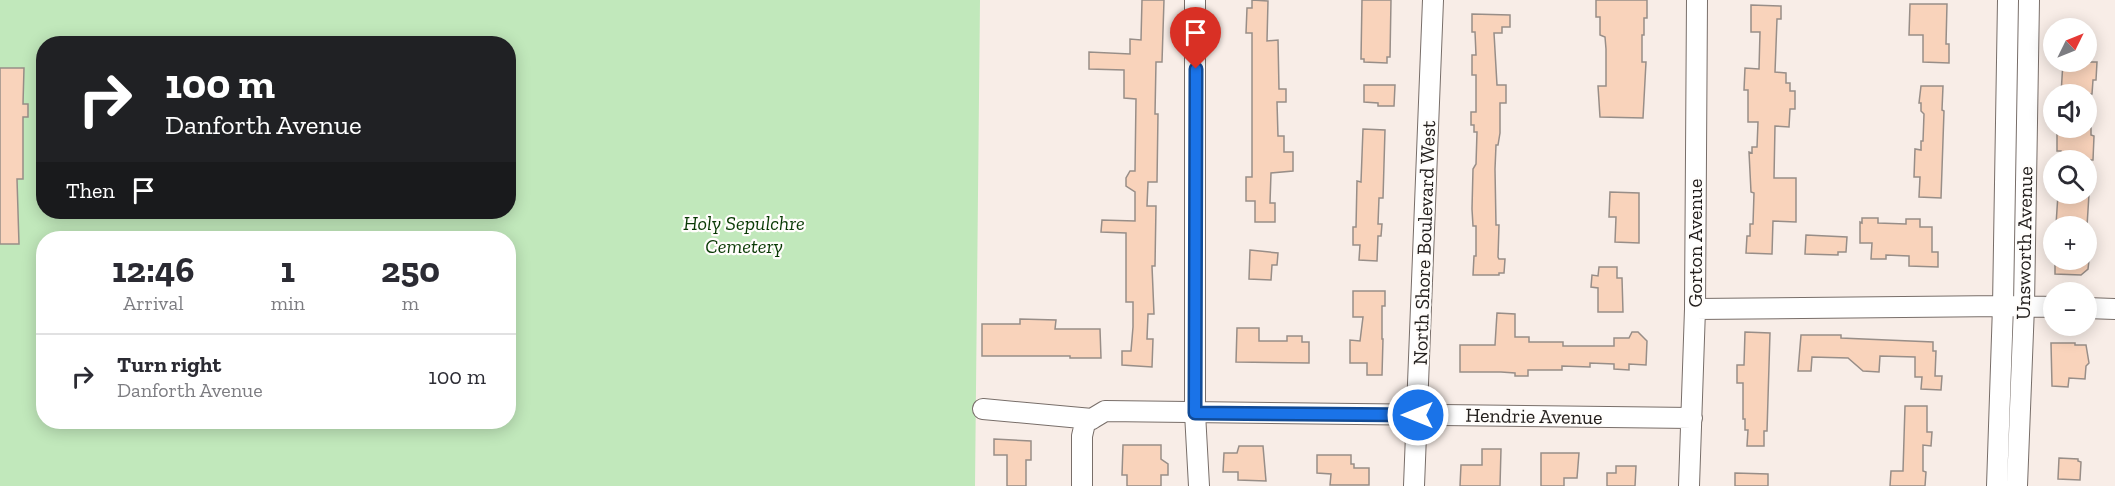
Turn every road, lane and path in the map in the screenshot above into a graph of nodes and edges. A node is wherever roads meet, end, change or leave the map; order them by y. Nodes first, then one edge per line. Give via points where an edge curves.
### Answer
1 (1196, 0) edge
2 (1433, 0) edge
3 (1697, 0) edge
4 (2008, 0) edge
5 (2029, 0) edge
6 (2003, 306) junction
7 (2024, 306) junction
8 (2043, 307) edge
9 (2097, 308) edge
10 (1695, 309) junction
11 (2115, 309) edge
12 (983, 410) dead end
13 (1195, 413) junction
14 (1418, 415) junction
15 (1692, 418) junction
16 (1092, 419) junction
17 (1082, 486) edge
18 (1199, 486) edge
19 (1414, 486) edge
20 (1689, 486) edge
21 (1997, 486) edge
22 (2017, 486) edge

1 - 13 street
2 - 14 street, North Shore Boulevard West
3 - 10 street, Gorton Avenue
4 - 6 street, Unsworth Avenue
5 - 7 street, Unsworth Avenue
6 - 7 street
6 - 10 street
6 - 21 street, Unsworth Avenue
7 - 8 street
7 - 22 street, Unsworth Avenue
9 - 11 street
10 - 15 street, Gorton Avenue
12 - 16 street, Hendrie Avenue
13 - 14 street, Hendrie Avenue
13 - 16 street, Hendrie Avenue via 1105,411
13 - 18 street
14 - 15 street, Hendrie Avenue
14 - 19 street, North Shore Boulevard West
15 - 20 street, Gorton Avenue
16 - 17 street via 1085,423 1082,436

